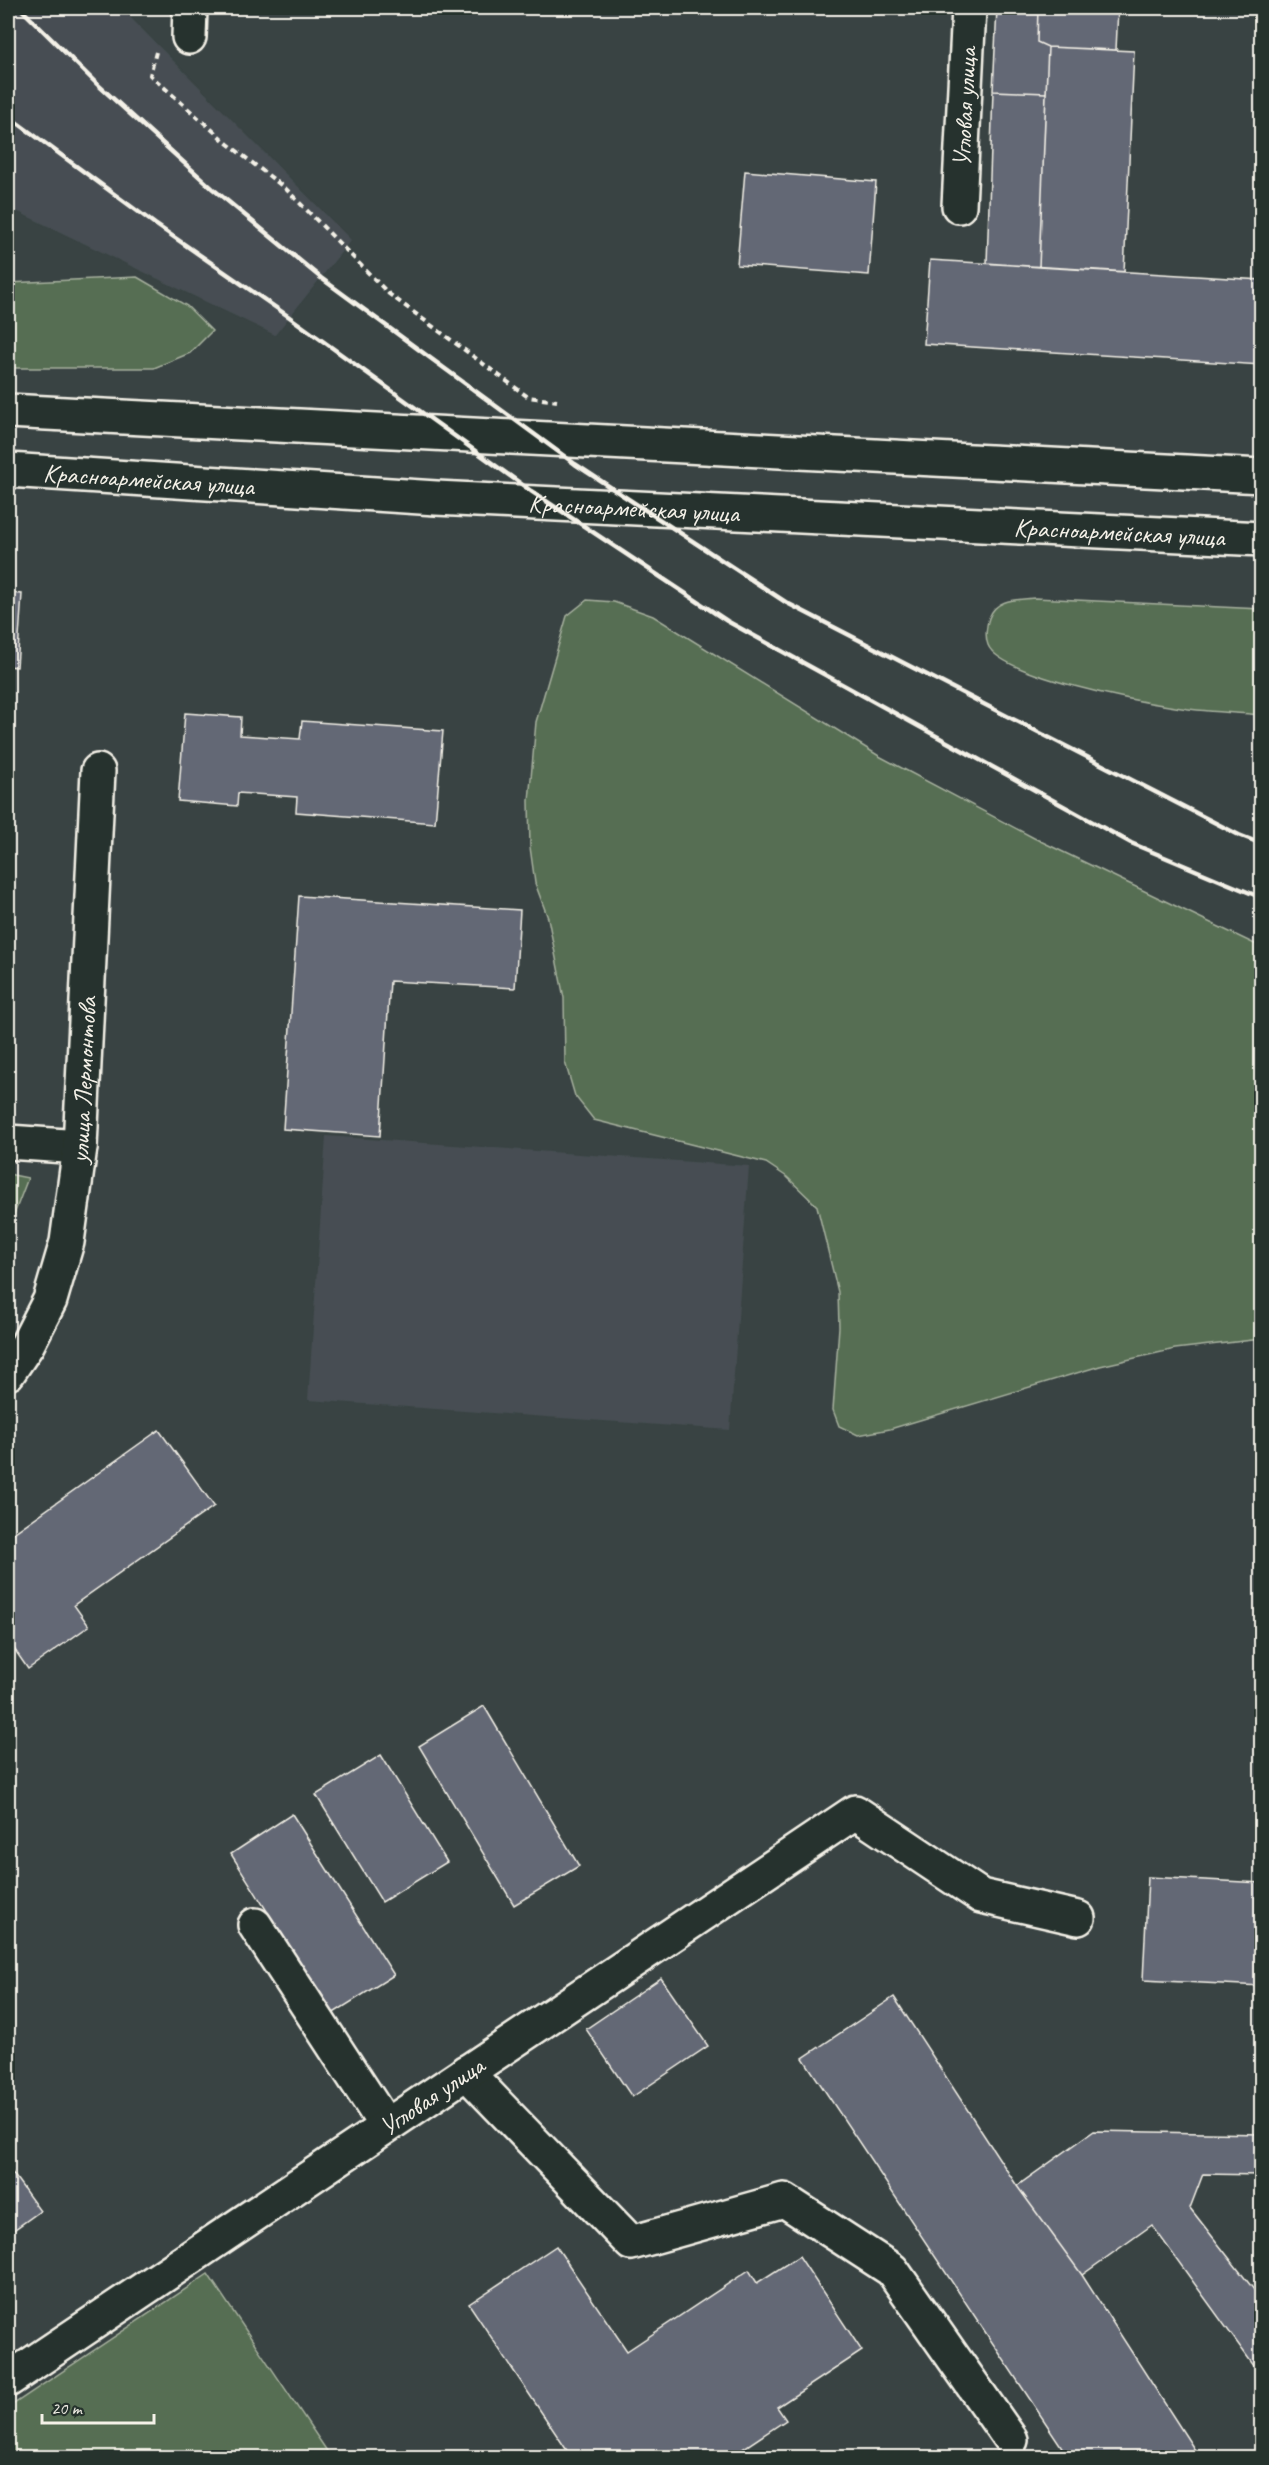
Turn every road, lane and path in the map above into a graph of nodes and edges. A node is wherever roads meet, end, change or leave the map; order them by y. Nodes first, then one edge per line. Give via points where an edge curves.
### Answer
1 (969, 8) edge
2 (190, 22) edge
3 (959, 206) dead end
4 (562, 401) dead end
5 (8, 411) edge
6 (8, 470) edge
7 (1262, 476) edge
8 (1262, 539) edge
9 (98, 771) dead end
10 (8, 1142) edge
11 (80, 1148) junction
12 (8, 1373) edge
13 (1078, 1918) dead end
14 (255, 1925) dead end
15 (466, 2072) junction
16 (386, 2126) junction
17 (8, 2380) edge
18 (1011, 2440) dead end

1 - 3 main road, Угловая улица
2 - 4 path via 162,29 150,75 286,189 389,294 528,397
5 - 7 main road
6 - 8 main road, Красноармейская улица via 436,498
9 - 11 main road, улица Лермонтова
10 - 11 main road
11 - 12 main road, улица Лермонтова via 67,1242 50,1300
13 - 15 main road, Угловая улица via 981,1896 855,1812
14 - 16 main road
15 - 16 main road, Угловая улица
15 - 18 main road via 631,2243 784,2200 892,2270
16 - 17 main road, Угловая улица

